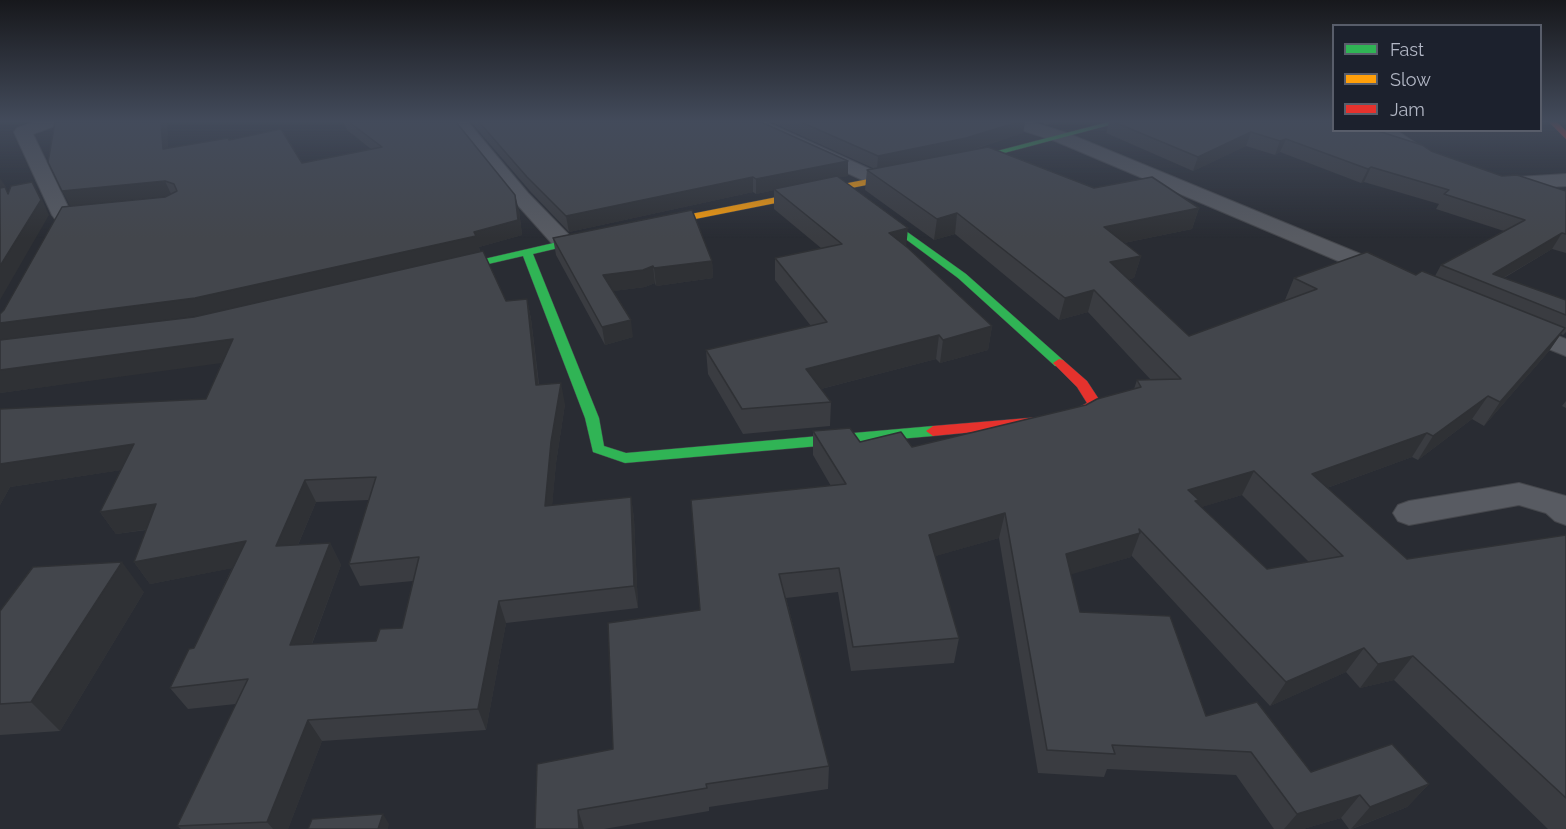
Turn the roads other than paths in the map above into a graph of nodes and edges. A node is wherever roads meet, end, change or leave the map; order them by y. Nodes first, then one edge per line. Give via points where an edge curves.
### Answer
1 (32, 161) edge
2 (491, 161) edge
3 (836, 161) edge
4 (964, 161) edge
5 (1118, 161) edge
6 (946, 165) edge
7 (923, 170) edge
8 (1482, 177) edge
9 (878, 180) junction
10 (1566, 180) edge
11 (842, 187) junction
12 (633, 229) edge
13 (610, 234) edge
14 (51, 235) edge
15 (564, 243) junction
16 (527, 252) junction
17 (436, 273) edge
18 (1401, 279) edge
19 (1500, 321) edge
20 (1566, 348) edge
21 (1409, 513) dead end
22 (1566, 513) edge

1 - 14 street via 40,189 73,214
2 - 15 street
3 - 9 street
4 - 6 street
5 - 18 street
7 - 9 street
8 - 10 street via 1502,184
9 - 11 street
11 - 12 street
11 - 16 street via 962,276 1082,384 1095,404 1067,419 625,458 598,449 592,418
13 - 15 street
15 - 16 street
16 - 17 street
19 - 20 street
21 - 22 street via 1519,494 1557,505

